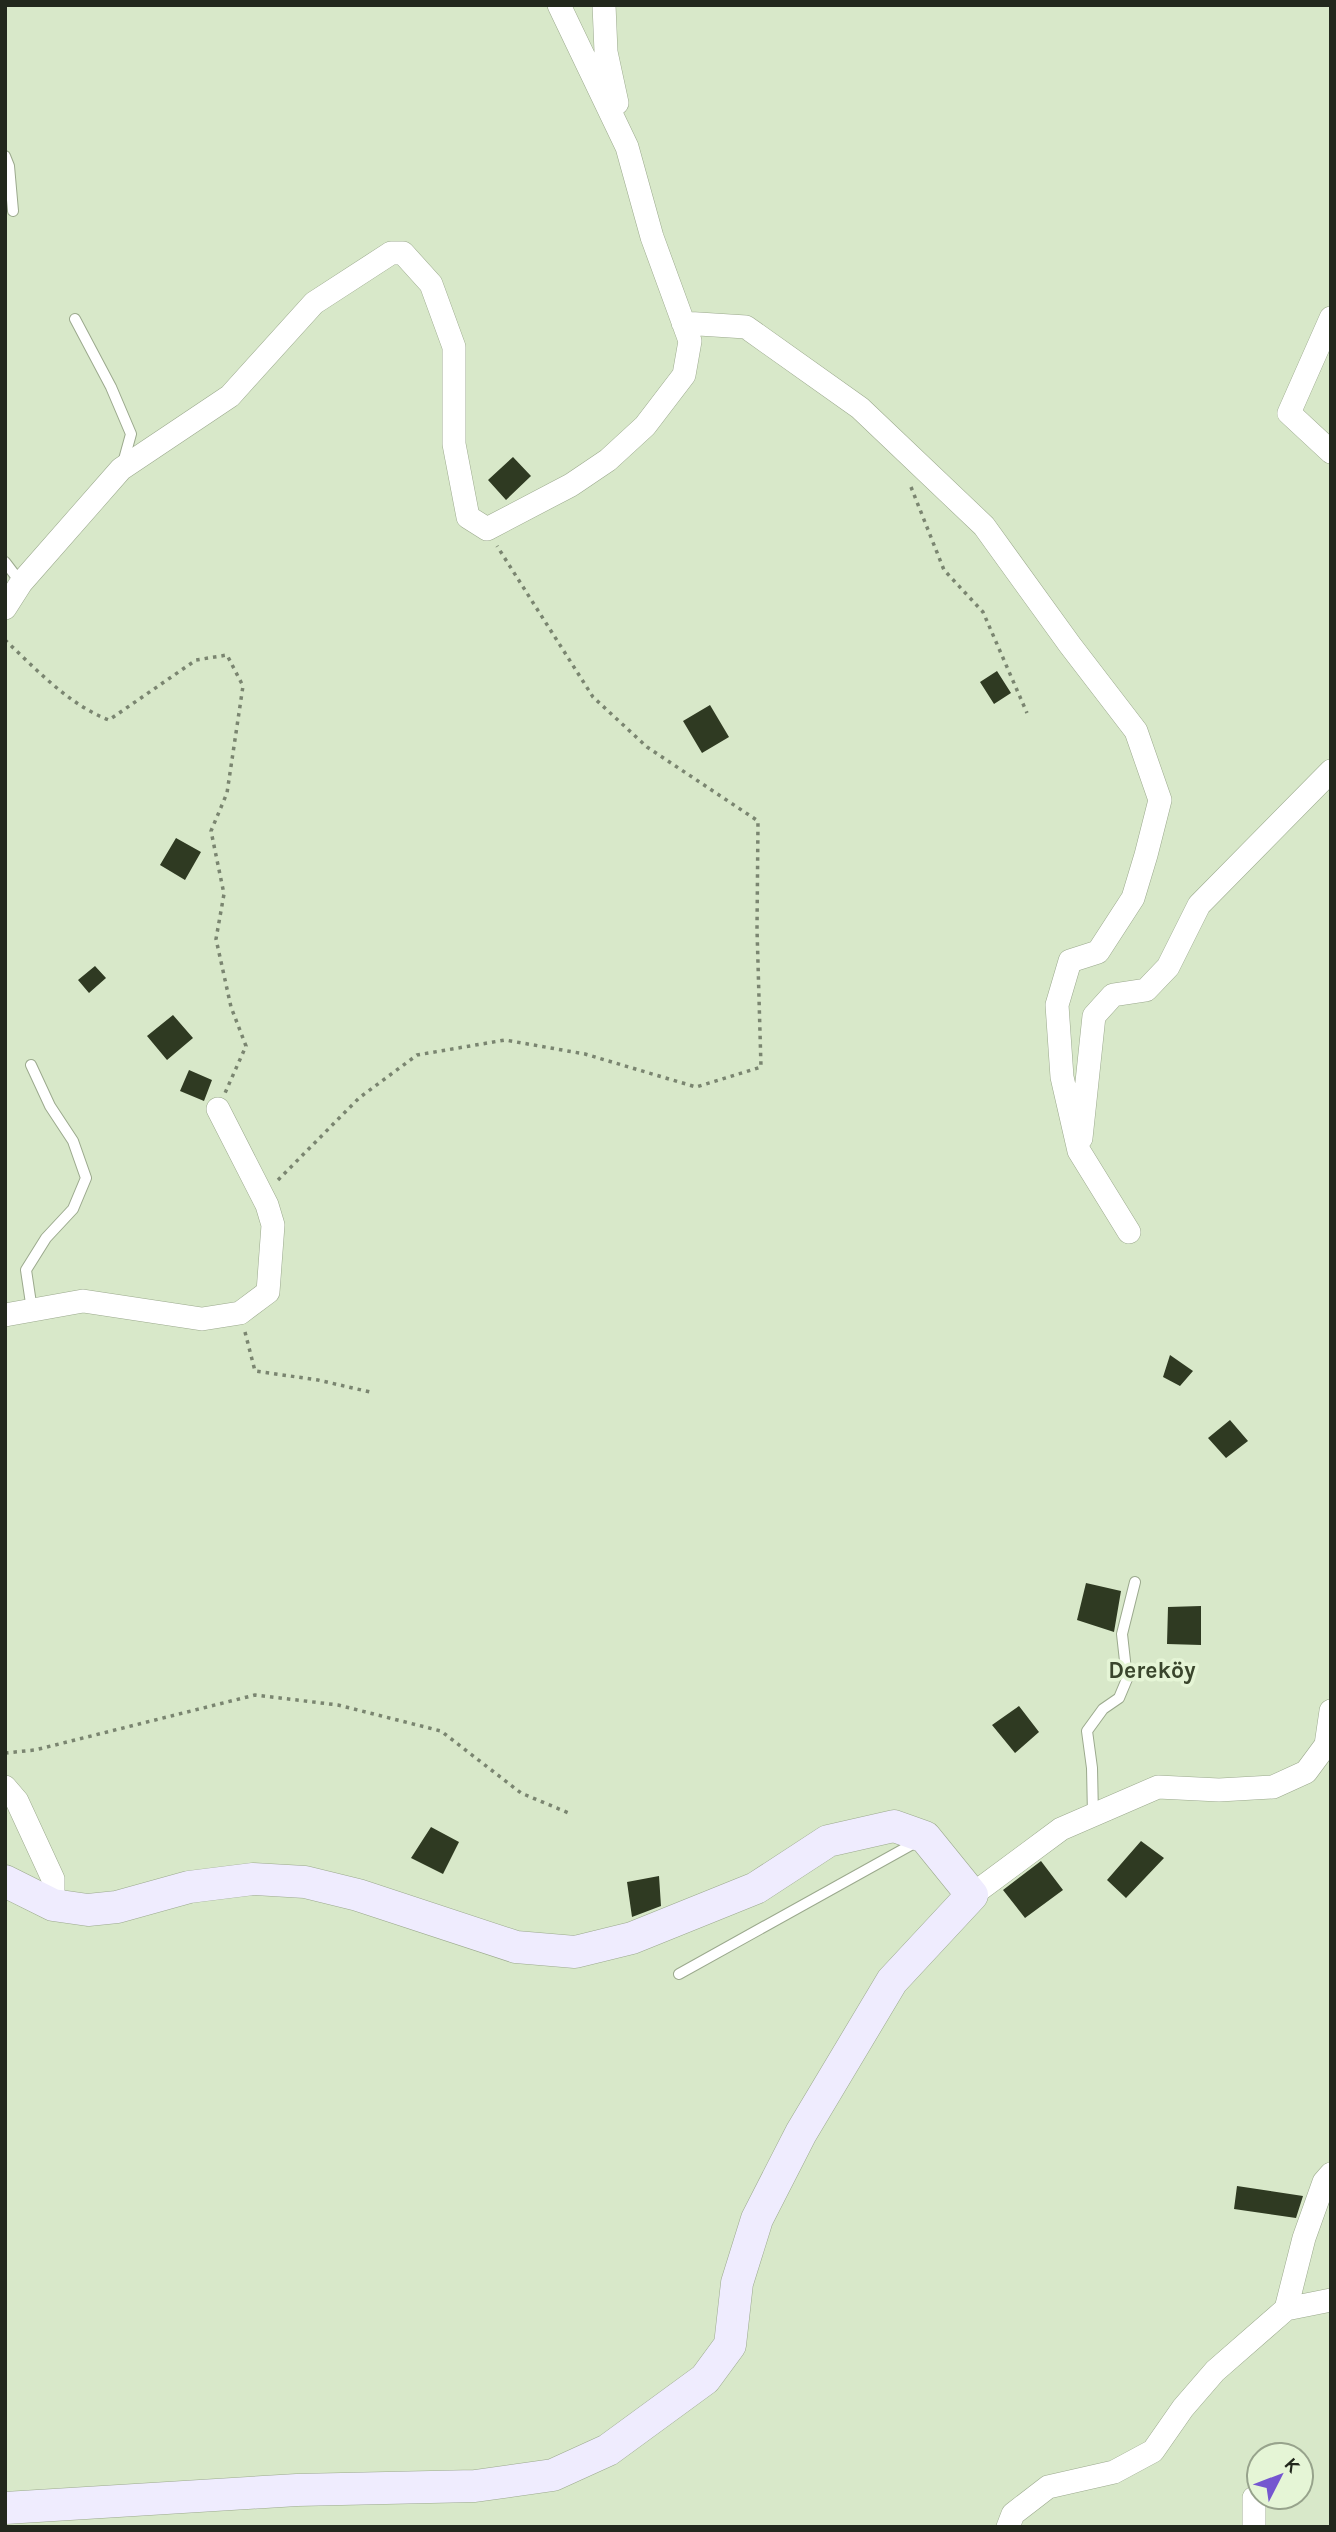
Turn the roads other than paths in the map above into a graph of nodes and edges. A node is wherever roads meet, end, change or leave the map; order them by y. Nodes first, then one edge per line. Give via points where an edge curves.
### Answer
1 (559, 5) edge
2 (604, 5) edge
3 (627, 147) junction
4 (5, 156) edge
5 (13, 211) dead end
6 (1331, 318) edge
7 (75, 319) dead end
8 (683, 323) junction
9 (1331, 452) edge
10 (121, 470) junction
11 (5, 562) edge
12 (21, 583) junction
13 (5, 608) edge
14 (1331, 771) edge
15 (31, 1065) dead end
16 (218, 1109) road end
17 (1079, 1150) junction
18 (1129, 1233) dead end
19 (32, 1310) junction
20 (5, 1315) edge
21 (1135, 1582) dead end
22 (1331, 1711) edge
23 (5, 1787) edge
24 (1093, 1815) junction
25 (925, 1837) junction
26 (5, 1881) edge
27 (972, 1895) junction
28 (53, 1905) junction
29 (679, 1974) dead end
30 (1331, 2174) edge
31 (1331, 2300) edge
32 (1286, 2309) junction
33 (5, 2508) edge
34 (1008, 2527) edge

1 - 3 street
2 - 3 street via 606,52
3 - 8 street
4 - 5 lane
6 - 9 street via 1289,413
7 - 10 lane via 131,434
8 - 10 street via 690,341 684,375 645,426 608,460 571,485 487,529 468,517 454,444 454,346 431,284 403,253 391,253 314,303 230,396
8 - 17 street via 747,327 860,408 984,526 1136,731 1160,800 1146,855 1133,898 1098,952 1070,961 1058,1005 1062,1077
10 - 12 street
11 - 12 lane
12 - 13 street
14 - 17 street via 1199,905 1168,967 1146,990 1113,995 1094,1016
15 - 19 lane via 73,1141 86,1178 73,1209 46,1238 26,1270
16 - 19 street via 273,1225 268,1292 240,1313 202,1319 83,1301
17 - 18 street
19 - 20 street
21 - 24 lane via 1122,1634 1127,1679 1119,1698 1103,1709 1087,1731
22 - 24 street via 1326,1745 1306,1772 1273,1787 1158,1787
23 - 28 street via 17,1801 53,1879
24 - 27 street via 1062,1829
25 - 27 street
25 - 28 street via 894,1826 828,1841 756,1888 632,1938 575,1952 516,1947 305,1882 253,1880 189,1887 117,1907 88,1910
25 - 29 lane
26 - 28 street
27 - 33 street via 892,1981 801,2133 757,2220 737,2283 730,2345 705,2379 608,2450 553,2475 475,2486 297,2490
30 - 32 street via 1304,2238
31 - 32 street
32 - 34 street via 1215,2371 1153,2451 1114,2472 1048,2487 1013,2514

